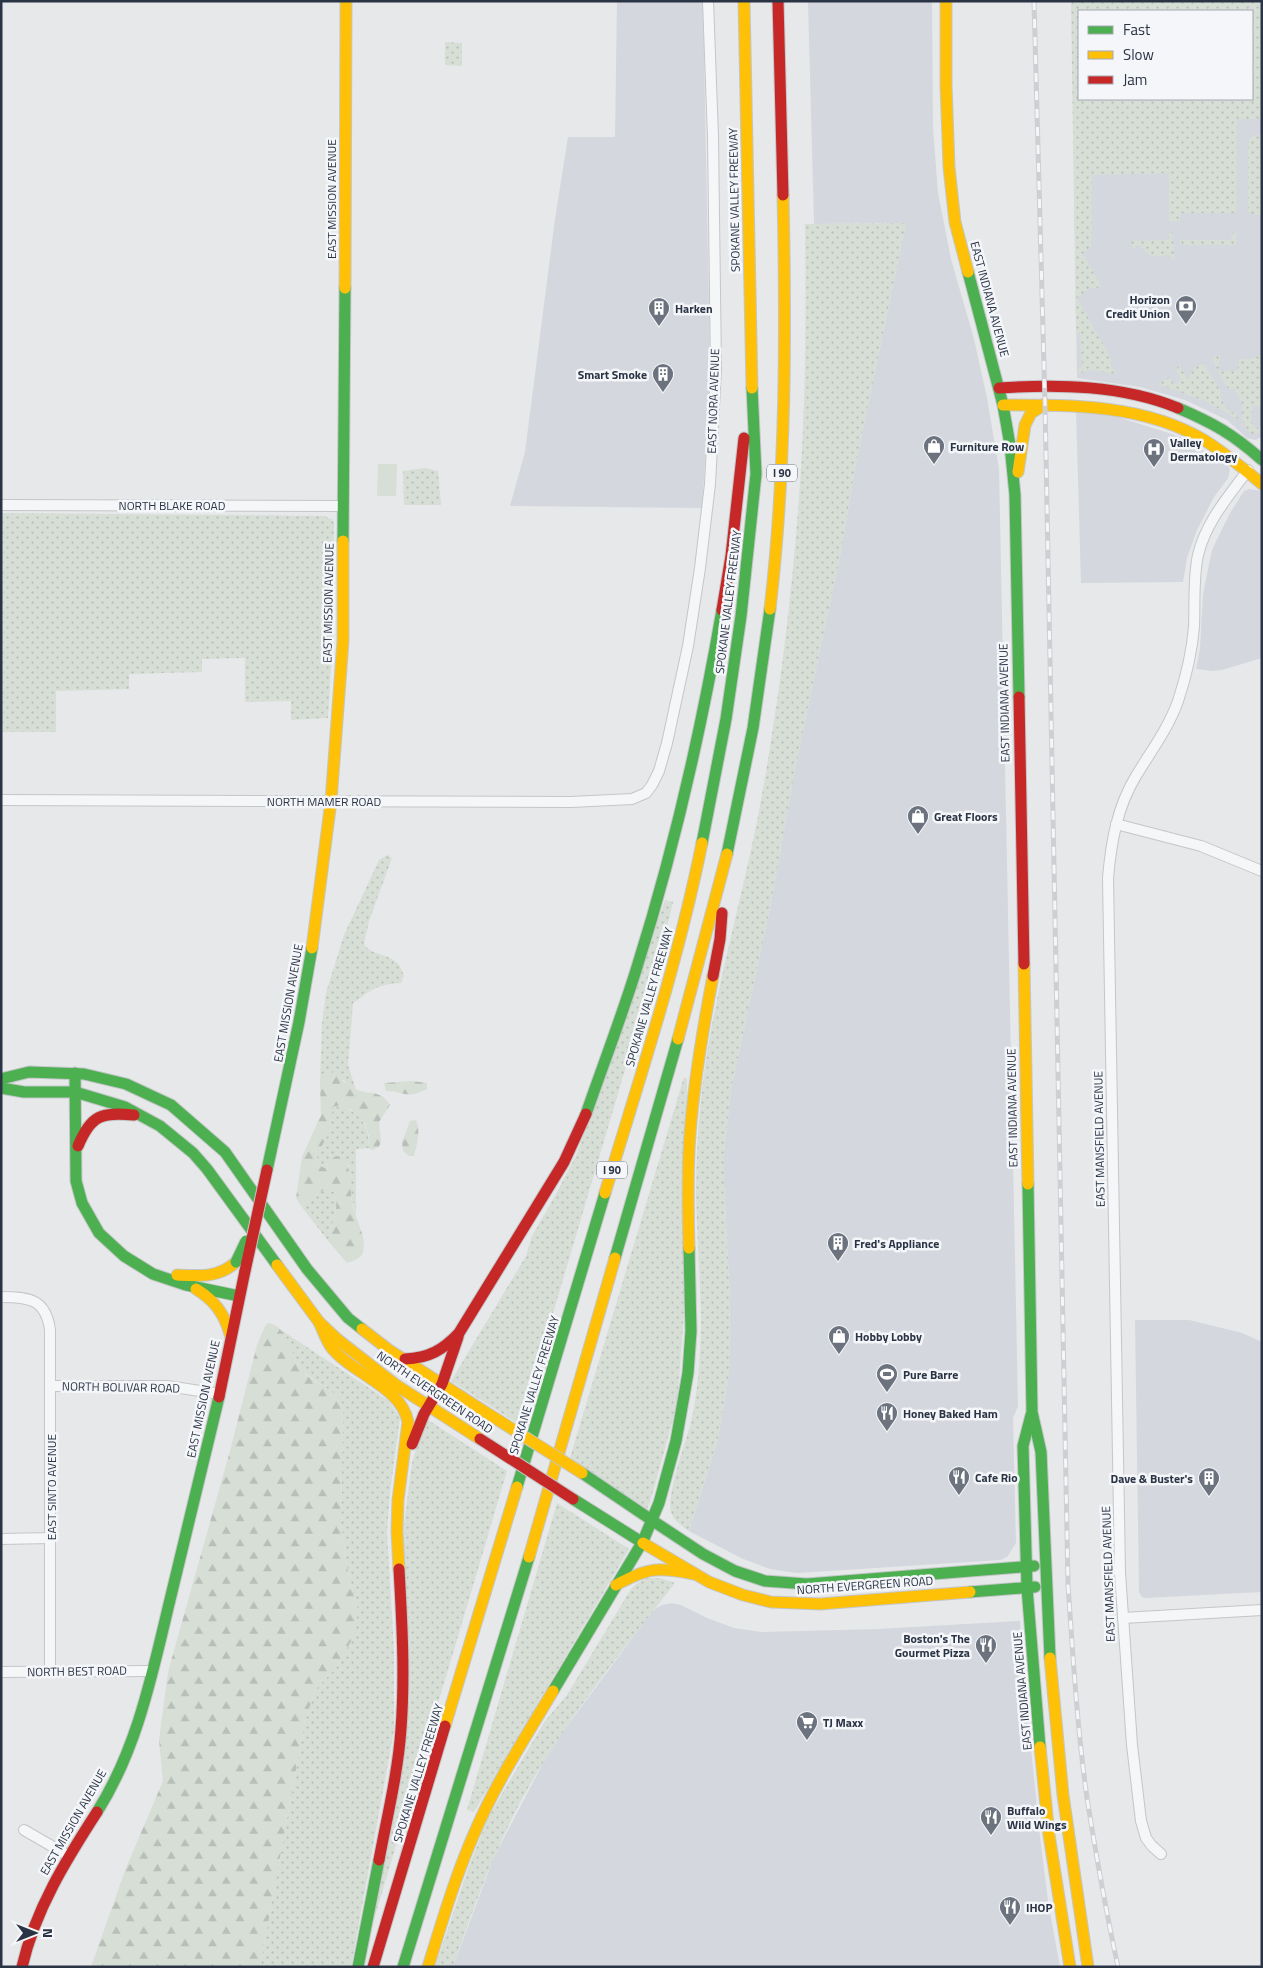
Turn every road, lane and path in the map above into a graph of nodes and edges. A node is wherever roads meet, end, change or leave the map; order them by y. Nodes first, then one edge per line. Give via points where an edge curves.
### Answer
1 (346, 1) edge
2 (708, 1) edge
3 (744, 1) edge
4 (778, 1) edge
5 (946, 1) edge
6 (750, 354) junction
7 (999, 388) junction
8 (1045, 404) junction
9 (1003, 405) junction
10 (1261, 457) edge
11 (1248, 470) junction
12 (1262, 484) edge
13 (1014, 495) junction
14 (1, 505) edge
15 (343, 506) junction
16 (646, 793) joint
17 (1, 800) edge
18 (331, 801) junction
19 (1116, 824) junction
20 (726, 862) junction
21 (1262, 871) edge
22 (75, 1073) junction
23 (1, 1079) edge
24 (1, 1088) edge
25 (74, 1092) junction
26 (144, 1116) junction
27 (75, 1153) junction
28 (256, 1217) junction
29 (154, 1274) junction
30 (188, 1284) junction
31 (239, 1296) junction
32 (1, 1297) edge
33 (319, 1322) junction
34 (459, 1333) junction
35 (231, 1337) junction
36 (405, 1359) junction
37 (442, 1384) junction
38 (52, 1386) junction
39 (220, 1394) junction
40 (429, 1406) junction
41 (1032, 1412) junction
42 (401, 1477) junction
43 (652, 1521) junction
44 (51, 1538) junction
45 (1, 1539) edge
46 (643, 1543) junction
47 (1045, 1566) junction
48 (1026, 1567) junction
49 (694, 1574) junction
50 (615, 1586) junction
51 (1046, 1586) junction
52 (1027, 1588) junction
53 (1262, 1610) edge
54 (1123, 1618) junction
55 (153, 1670) junction
56 (50, 1671) junction
57 (1, 1672) edge
58 (24, 1830) dead end
59 (1161, 1854) dead end
60 (69, 1856) junction
61 (22, 1967) edge
62 (358, 1967) edge
63 (373, 1967) edge
64 (403, 1967) edge
65 (428, 1967) edge
66 (1070, 1967) edge
67 (1088, 1967) edge

1 - 15 main road, EAST MISSION AVENUE
2 - 16 street, EAST NORA AVENUE via 716,289 710,484 679,694 659,771
3 - 6 main road, SPOKANE VALLEY FREEWAY / I 90
4 - 20 main road, I 90 via 785,357 782,476 765,653 752,740
5 - 7 main road, EAST INDIANA AVENUE via 945,117 955,222
6 - 34 main road via 743,455 720,624 694,756 652,920 616,1032 575,1139
6 - 63 main road, SPOKANE VALLEY FREEWAY / I 90 via 756,474 752,522 726,718 692,892 657,1021
7 - 9 main road, EAST INDIANA AVENUE
7 - 10 main road via 1072,385 1131,394 1198,416 1247,444
8 - 9 main road
8 - 11 main road via 1111,408 1165,422 1199,437
8 - 13 main road via 1027,420
9 - 13 main road, EAST INDIANA AVENUE
10 - 11 main road, EAST MANSFIELD AVENUE
11 - 12 main road
11 - 19 street, EAST MANSFIELD AVENUE via 1208,527 1198,555 1194,626 1185,677 1168,724 1135,778
13 - 41 main road, EAST INDIANA AVENUE
14 - 15 street, NORTH BLAKE ROAD
15 - 18 main road, EAST MISSION AVENUE via 343,642
16 - 18 street, NORTH MAMER ROAD via 632,799 585,801
17 - 18 street, NORTH MAMER ROAD
18 - 28 main road, EAST MISSION AVENUE, bridge via 324,869 301,1013
19 - 21 street via 1201,846
19 - 54 street, EAST MANSFIELD AVENUE via 1108,895
20 - 43 main road via 720,940 692,1104 688,1166 690,1353 666,1480
20 - 64 main road, I 90 via 541,1518
22 - 23 main road, NORTH EVERGREEN ROAD via 29,1072
22 - 25 main road
22 - 36 main road, NORTH EVERGREEN ROAD via 126,1084 148,1093 171,1105 197,1126 225,1152 327,1295 348,1318
24 - 25 main road, NORTH EVERGREEN ROAD via 24,1092
25 - 26 main road, NORTH EVERGREEN ROAD
25 - 27 main road
26 - 27 main road via 107,1113 95,1117 83,1132
26 - 33 main road, NORTH EVERGREEN ROAD via 177,1139 207,1169
27 - 29 main road via 77,1188 98,1232 126,1258
28 - 29 main road, bridge via 236,1262 228,1270 212,1275
28 - 31 main road, EAST MISSION AVENUE, bridge
29 - 30 main road
30 - 31 main road
30 - 35 main road via 217,1304 227,1321
31 - 35 main road, EAST MISSION AVENUE
32 - 38 street, EAST SINTO AVENUE via 32,1299 41,1305 49,1318
33 - 40 main road, NORTH EVERGREEN ROAD via 389,1380
33 - 42 main road via 330,1346 346,1363 396,1398 406,1412 408,1433
34 - 36 main road via 436,1354
34 - 37 main road
35 - 39 main road, EAST MISSION AVENUE
36 - 37 main road, NORTH EVERGREEN ROAD
37 - 40 main road
37 - 43 main road, NORTH EVERGREEN ROAD, bridge
38 - 39 street, NORTH BOLIVAR ROAD via 167,1386
38 - 44 street, EAST SINTO AVENUE
39 - 55 main road, EAST MISSION AVENUE
40 - 42 main road
40 - 46 main road, NORTH EVERGREEN ROAD, bridge
41 - 47 main road, EAST INDIANA AVENUE via 1041,1452
41 - 48 main road, EAST INDIANA AVENUE via 1023,1446
42 - 62 main road via 398,1531 403,1643 402,1728
43 - 46 main road
43 - 48 main road, NORTH EVERGREEN ROAD via 735,1571 765,1581 807,1584
44 - 45 street
44 - 56 street, EAST SINTO AVENUE
46 - 49 main road, NORTH EVERGREEN ROAD
46 - 50 main road
47 - 48 main road, NORTH EVERGREEN ROAD
47 - 51 main road, EAST INDIANA AVENUE
48 - 52 main road, EAST INDIANA AVENUE
49 - 50 main road via 650,1568
49 - 52 main road, NORTH EVERGREEN ROAD via 743,1596 788,1604
50 - 65 main road via 480,1818
51 - 52 main road, NORTH EVERGREEN ROAD
51 - 67 main road, EAST INDIANA AVENUE via 1063,1795
52 - 66 main road, EAST INDIANA AVENUE via 1049,1835
53 - 54 street
54 - 59 street, EAST MANSFIELD AVENUE via 1141,1821 1146,1838
55 - 56 street, NORTH BEST ROAD
55 - 60 main road, EAST MISSION AVENUE via 134,1739 106,1798
56 - 57 street, NORTH BEST ROAD
58 - 60 street
60 - 61 main road, EAST MISSION AVENUE via 28,1941

